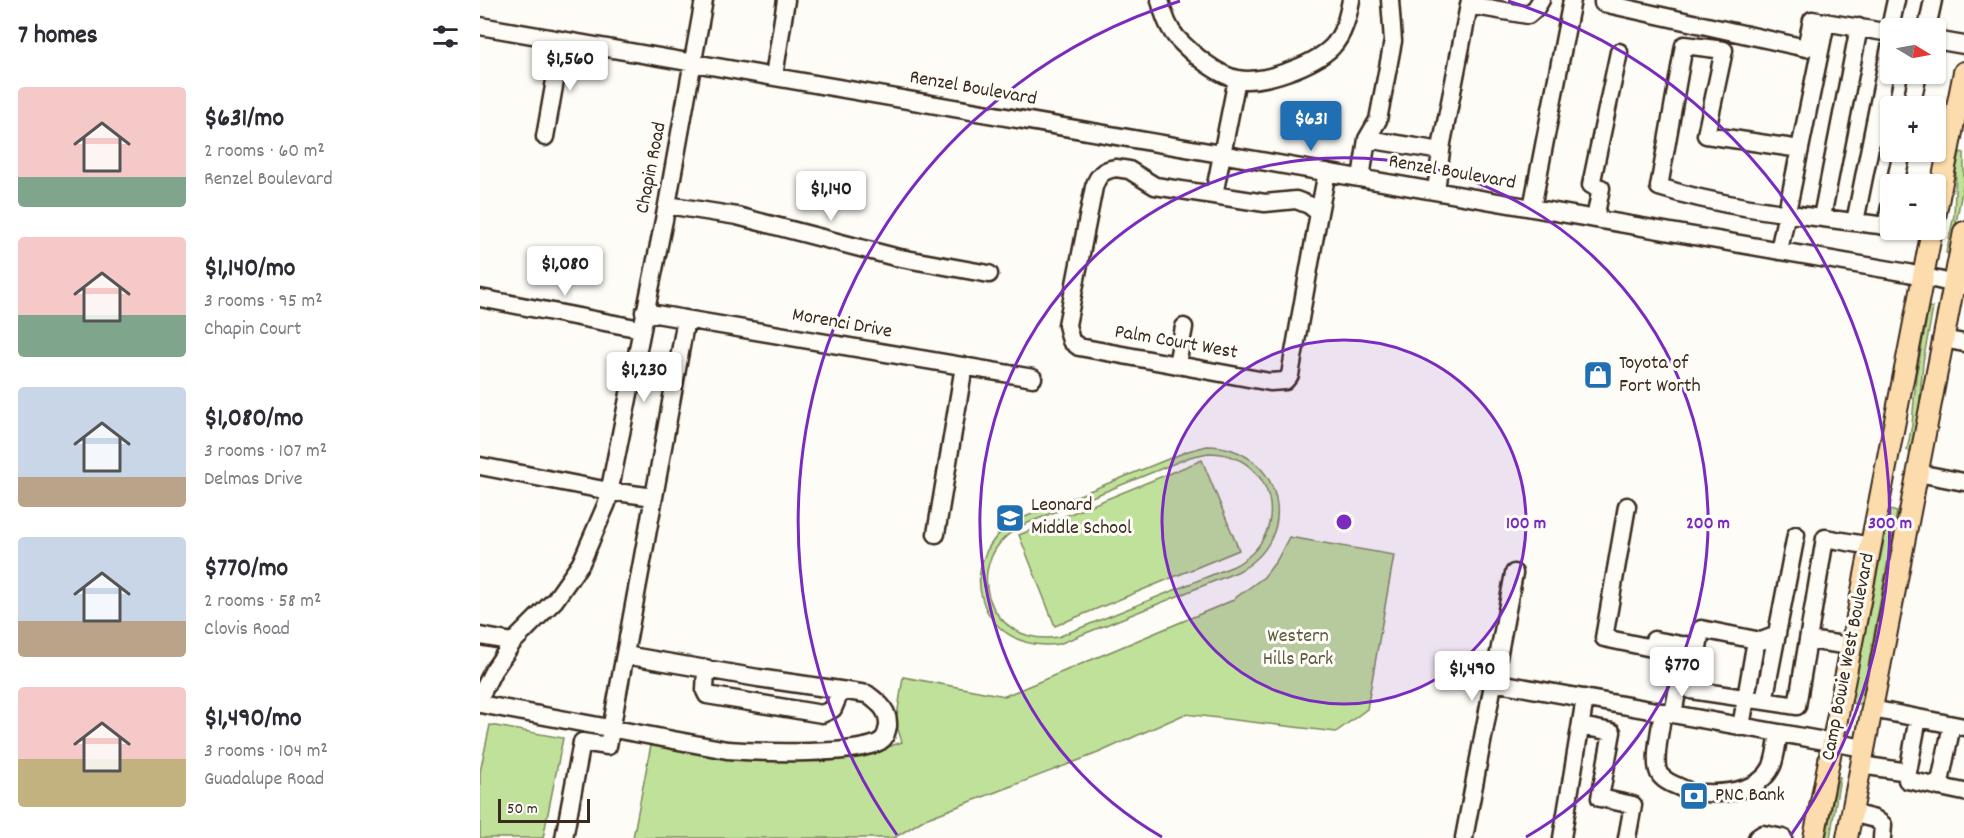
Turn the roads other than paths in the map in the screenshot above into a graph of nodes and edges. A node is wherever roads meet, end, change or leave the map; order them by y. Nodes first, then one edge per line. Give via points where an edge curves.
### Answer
1 (704, 0) edge
2 (786, 0) edge
3 (1160, 0) edge
4 (1351, 0) edge
5 (1390, 0) edge
6 (1541, 0) edge
7 (1572, 0) edge
8 (1604, 0) edge
9 (1896, 0) edge
10 (1933, 0) edge
11 (1470, 2) edge
12 (1893, 18) edge
13 (1929, 18) edge
14 (1826, 22) junction
15 (480, 26) edge
16 (1859, 27) junction
17 (1880, 30) edge
18 (562, 41) junction
19 (1946, 42) edge
20 (1964, 45) edge
21 (1619, 52) dead end
22 (693, 62) junction
23 (1964, 72) edge
24 (774, 76) junction
25 (1237, 79) junction
26 (1883, 84) edge
27 (1959, 125) edge
28 (545, 137) dead end
29 (1367, 139) junction
30 (1800, 150) junction
31 (1441, 151) junction
32 (1222, 154) junction
33 (1327, 172) junction
34 (1946, 175) edge
35 (1361, 178) junction
36 (1436, 191) junction
37 (1214, 195) junction
38 (667, 206) junction
39 (1532, 208) junction
40 (1320, 213) junction
41 (1787, 213) junction
42 (1822, 217) junction
43 (1594, 219) junction
44 (1855, 222) junction
45 (1880, 225) edge
46 (1964, 232) edge
47 (1930, 240) edge
48 (1779, 251) junction
49 (988, 274) dead end
50 (1923, 276) junction
51 (1959, 285) edge
52 (480, 298) edge
53 (644, 312) junction
54 (686, 319) junction
55 (1184, 327) dead end
56 (641, 329) junction
57 (1944, 339) junction
58 (1964, 343) edge
59 (1177, 365) junction
60 (964, 366) junction
61 (1033, 378) dead end
62 (480, 466) edge
63 (1886, 467) junction
64 (1917, 472) junction
65 (1964, 482) edge
66 (609, 491) junction
67 (654, 497) junction
68 (1627, 506) dead end
69 (936, 534) dead end
70 (1796, 535) dead end
71 (1871, 546) junction
72 (1514, 573) dead end
73 (1777, 635) junction
74 (480, 636) edge
75 (1756, 640) junction
76 (1808, 640) junction
77 (513, 642) junction
78 (1851, 646) junction
79 (1692, 647) junction
80 (625, 655) junction
81 (706, 668) junction
82 (1493, 682) junction
83 (841, 690) junction
84 (480, 697) edge
85 (1586, 698) junction
86 (1747, 699) junction
87 (1764, 701) junction
88 (480, 704) edge
89 (1872, 709) junction
90 (1668, 713) junction
91 (1917, 718) junction
92 (1581, 726) junction
93 (1742, 726) junction
94 (1958, 726) edge
95 (613, 727) junction
96 (1779, 733) junction
97 (1833, 743) junction
98 (1862, 757) junction
99 (1908, 772) junction
100 (1939, 787) junction
101 (1686, 790) dead end
102 (1964, 792) edge
103 (1705, 793) dead end
104 (1851, 813) junction
105 (564, 838) edge
106 (1464, 838) edge
107 (1562, 838) edge
108 (1627, 838) edge
109 (1757, 838) edge
110 (1783, 838) edge
111 (1814, 838) edge
112 (1847, 838) edge
113 (1882, 838) edge

1 - 22 street, Chapin Road
2 - 24 street
3 - 25 street via 1176,37 1224,75
4 - 25 street via 1348,19 1337,39 1315,60 1299,69 1267,77
5 - 29 street via 1393,41 1378,120
6 - 11 street via 1528,15
7 - 39 street
8 - 14 street via 1603,3 1806,48 1812,20
9 - 12 street
10 - 13 street
11 - 31 street
14 - 16 street
14 - 30 street
15 - 18 street, Renzel Boulevard
16 - 17 street
16 - 42 street
18 - 22 street, Renzel Boulevard
18 - 28 street
19 - 20 street
21 - 43 street via 1591,185 1601,188
22 - 24 street, Renzel Boulevard
22 - 38 street, Chapin Road
23 - 27 main road
24 - 32 street, Renzel Boulevard
25 - 32 street
26 - 44 street
27 - 34 main road
29 - 31 street
29 - 35 street
30 - 41 street
30 - 41 street via 1706,135 1724,50 1684,45 1659,187 1688,196
31 - 36 street
32 - 33 street, Renzel Boulevard
32 - 37 street
33 - 35 street, Renzel Boulevard
33 - 40 street
35 - 36 street, Renzel Boulevard
36 - 39 street, Renzel Boulevard
37 - 40 street, Palm Court West via 1265,203 1296,200
37 - 59 street, Palm Court West via 1155,186 1129,170 1116,168 1105,170 1094,187 1067,325 1071,341 1079,347
38 - 49 street via 737,216 895,257
38 - 53 street, Chapin Road
39 - 43 street, Renzel Boulevard
40 - 59 street, Palm Court West via 1290,375 1285,381 1270,382
41 - 42 street
41 - 48 street
42 - 44 street
43 - 48 street, Renzel Boulevard
44 - 45 street
46 - 51 main road, Camp Bowie West Boulevard
47 - 50 main road, Camp Bowie West Boulevard
48 - 50 street, Renzel Boulevard
50 - 51 street, Renzel Boulevard
50 - 63 main road, Camp Bowie West Boulevard
51 - 57 main road, Camp Bowie West Boulevard
52 - 56 street
53 - 54 street, Morenci Drive
53 - 56 street, Chapin Road
54 - 60 street, Morenci Drive
54 - 67 street
55 - 59 street
56 - 66 street, Chapin Road
57 - 58 street
57 - 64 main road, Camp Bowie West Boulevard
60 - 61 street, Morenci Drive
60 - 69 street
62 - 66 street
63 - 64 main road
63 - 71 main road, Camp Bowie West Boulevard
64 - 65 street
64 - 89 main road, Camp Bowie West Boulevard
66 - 67 street
66 - 77 street, Chapin Road via 581,563 555,600
67 - 80 street
68 - 79 street via 1604,638 1652,648 1654,640
70 - 73 street
71 - 76 street via 1819,538
71 - 78 main road, Camp Bowie West Boulevard
72 - 82 street
73 - 75 street
73 - 87 street
74 - 77 street
75 - 79 street via 1701,629
75 - 86 street
76 - 78 street
76 - 87 street via 1797,706
77 - 84 street, Chapin Road
78 - 97 main road, Camp Bowie West Boulevard
79 - 86 street via 1691,690
79 - 90 street
80 - 81 street
80 - 95 street
81 - 83 street
81 - 83 street via 707,695 753,703 828,713
82 - 85 street
82 - 106 street
83 - 95 street via 867,694 880,704 888,715 884,739 865,747 765,753 727,750
85 - 90 street
85 - 92 street
86 - 87 street
86 - 93 street
88 - 95 street
89 - 91 street
89 - 98 main road, Camp Bowie West Boulevard
90 - 93 street
90 - 101 street via 1657,756 1658,770 1668,782
91 - 94 street
91 - 99 street
92 - 107 street
92 - 108 street via 1612,732 1600,798 1633,805
93 - 96 street
94 - 100 street
95 - 105 street via 608,746 582,742
96 - 97 street
96 - 103 street via 1771,766 1761,778 1727,794
97 - 98 street
97 - 111 main road, Camp Bowie West Boulevard
98 - 99 street
98 - 104 main road, Camp Bowie West Boulevard
99 - 100 street via 1907,780
100 - 102 street
104 - 112 main road, Camp Bowie West Boulevard
104 - 113 street via 1880,821
109 - 110 street via 1762,834

